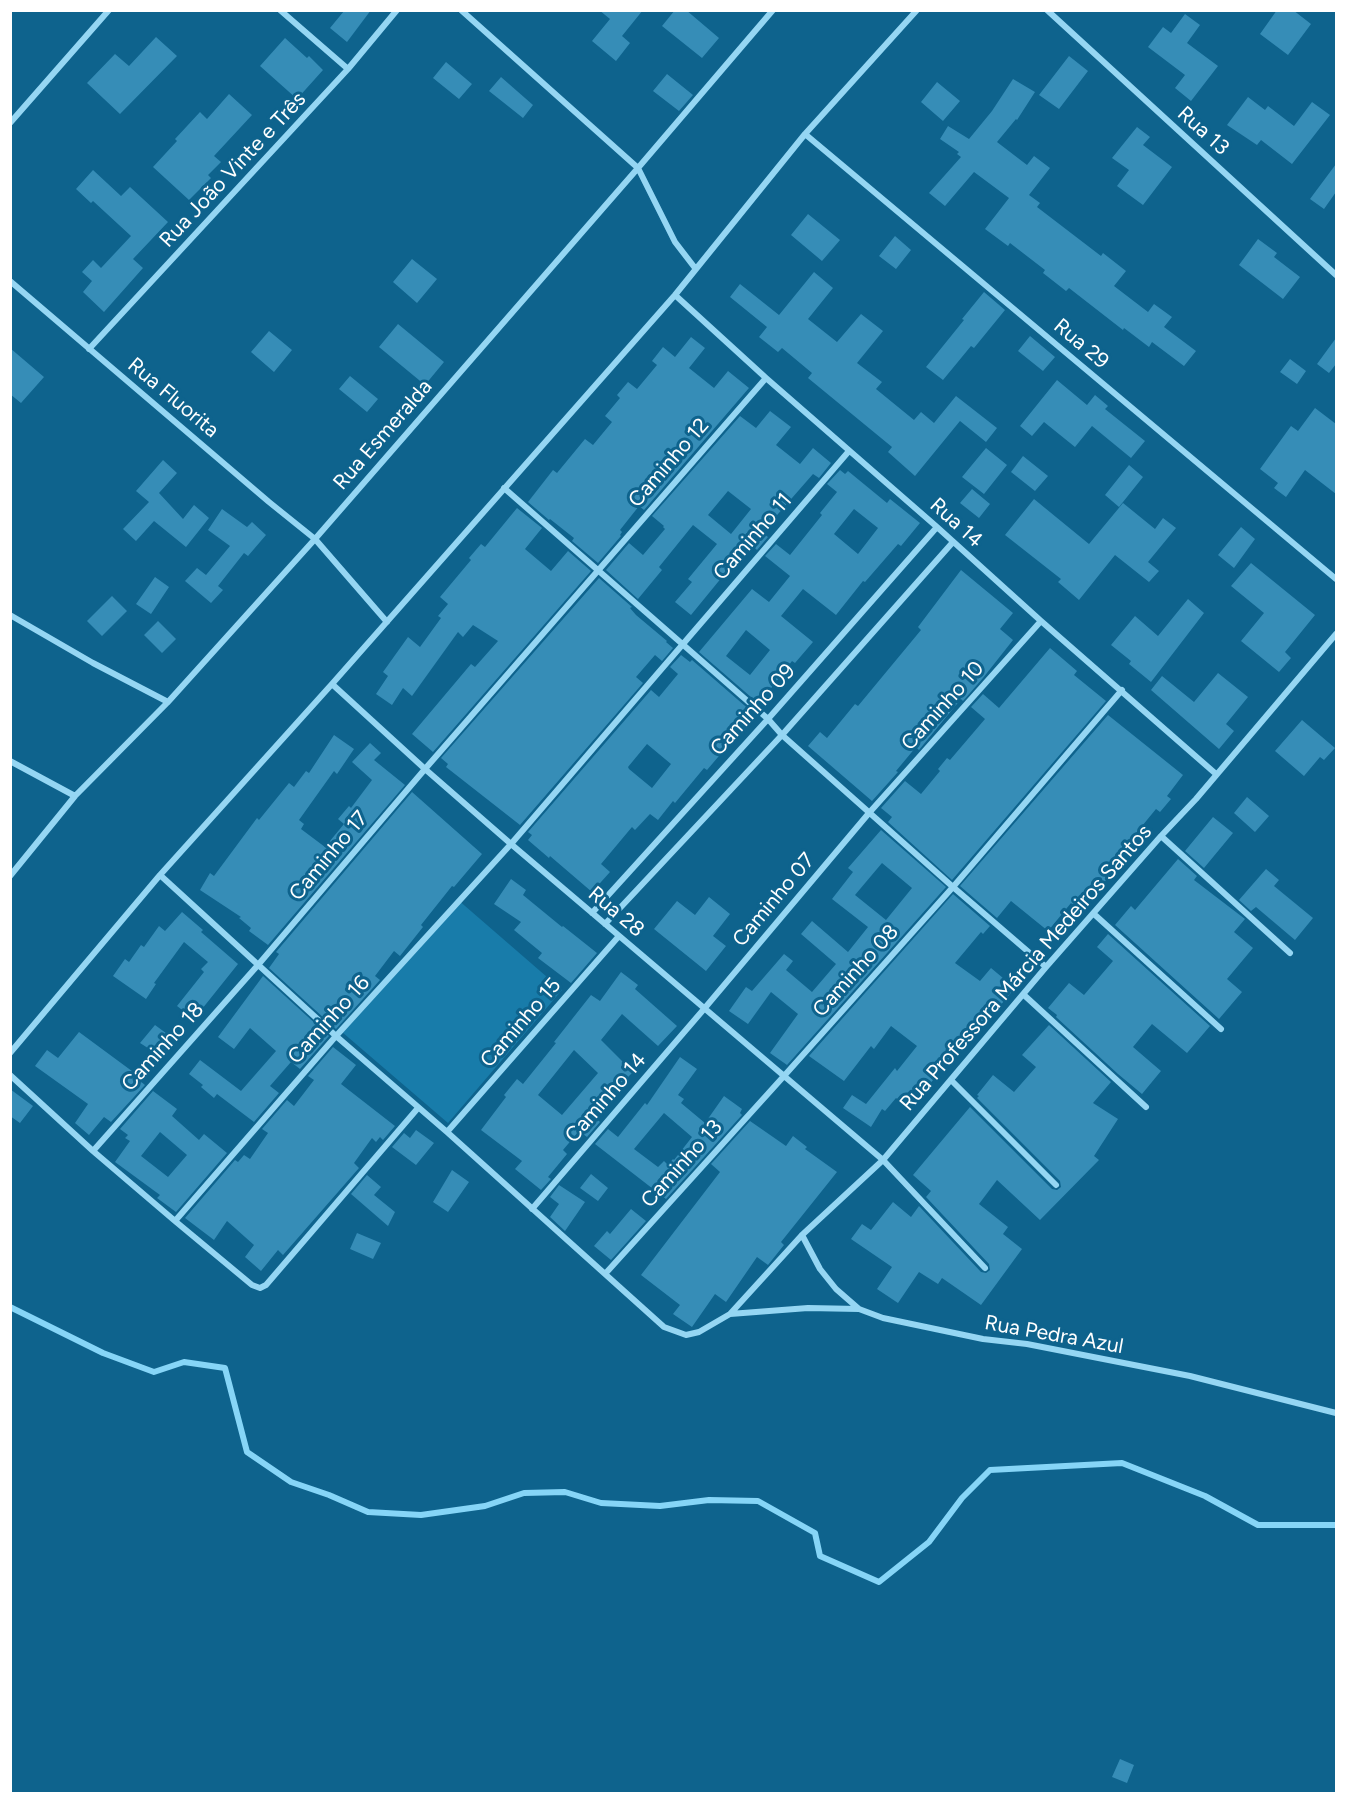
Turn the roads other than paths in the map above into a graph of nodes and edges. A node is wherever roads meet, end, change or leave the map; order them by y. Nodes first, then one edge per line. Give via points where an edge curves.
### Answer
1 (109, 10) edge
2 (280, 10) edge
3 (397, 10) edge
4 (461, 10) edge
5 (773, 10) edge
6 (917, 10) edge
7 (1047, 10) edge
8 (348, 69) junction
9 (10, 123) edge
10 (805, 134) junction
11 (638, 168) junction
12 (695, 268) junction
13 (1336, 275) edge
14 (10, 281) edge
15 (675, 295) junction
16 (90, 349) junction
17 (766, 378) junction
18 (849, 451) junction
19 (504, 488) junction
20 (937, 526) junction
21 (315, 538) junction
22 (953, 542) junction
23 (598, 570) junction
24 (1336, 579) edge
25 (10, 615) edge
26 (1041, 621) junction
27 (387, 622) junction
28 (1336, 634) edge
29 (681, 644) junction
30 (332, 684) junction
31 (1122, 690) junction
32 (168, 702) junction
33 (768, 719) junction
34 (782, 735) junction
35 (10, 761) edge
36 (425, 769) junction
37 (1216, 774) junction
38 (75, 796) junction
39 (869, 813) junction
40 (1161, 836) junction
41 (511, 844) junction
42 (160, 875) junction
43 (10, 876) edge
44 (953, 887) junction
45 (592, 913) junction
46 (1094, 914) junction
47 (605, 924) junction
48 (620, 936) junction
49 (1290, 953) dead end
50 (258, 965) junction
51 (1046, 967) junction
52 (1024, 995) junction
53 (704, 1009) junction
54 (1221, 1029) dead end
55 (336, 1036) junction
56 (10, 1053) edge
57 (10, 1075) edge
58 (784, 1076) junction
59 (951, 1080) junction
60 (1146, 1107) dead end
61 (418, 1108) junction
62 (447, 1132) junction
63 (93, 1151) junction
64 (883, 1160) junction
65 (1056, 1185) dead end
66 (532, 1209) junction
67 (175, 1221) junction
68 (802, 1235) junction
69 (985, 1268) dead end
70 (604, 1274) junction
71 (859, 1309) junction
72 (730, 1314) junction
73 (1336, 1413) edge

1 - 9 street
2 - 8 street
3 - 8 street, Rua João Vinte e Três
4 - 11 street
5 - 11 street, Rua Esmeralda
6 - 10 street
7 - 13 street, Rua 13
8 - 16 street, Rua João Vinte e Três
10 - 12 street
10 - 24 street, Rua 29
11 - 12 street via 675,242
11 - 21 street, Rua Esmeralda
12 - 15 street
14 - 16 street, Rua Fluorita
15 - 17 street, Rua 14
15 - 19 street
16 - 21 street, Rua Fluorita
17 - 18 street, Rua 14
17 - 23 street, Caminho 12
18 - 20 street, Rua 14
18 - 29 street, Caminho 11
19 - 23 street
19 - 27 street
20 - 22 street, Rua 14
20 - 33 street, Caminho 09
21 - 27 street, Rua Fluorita
21 - 32 street, Rua Esmeralda
22 - 26 street, Rua 14
22 - 34 street, Caminho 09
23 - 29 street
23 - 36 street, Caminho 12
25 - 32 street
26 - 31 street, Rua 14
26 - 39 street, Caminho 10
27 - 30 street
28 - 37 street, Rua Professora Márcia Medeiros Santos
29 - 33 street
29 - 41 street, Caminho 11
30 - 36 street, Rua 28
30 - 42 street
31 - 37 street, Rua 14
31 - 44 street
32 - 38 street, Rua Esmeralda
33 - 34 street
33 - 45 street, Caminho 09
34 - 39 street
34 - 47 street, Caminho 09
35 - 38 street
36 - 41 street, Rua 28
36 - 50 street, Caminho 17
37 - 40 street, Rua Professora Márcia Medeiros Santos
38 - 43 street, Rua Esmeralda
39 - 44 street
39 - 53 street, Caminho 07
40 - 46 street, Rua Professora Márcia Medeiros Santos
40 - 49 street
41 - 45 street, Rua 28
41 - 55 street, Caminho 16
42 - 50 street
42 - 56 street
44 - 51 street
44 - 58 street, Caminho 08
45 - 47 street, Rua 28
46 - 51 street, Rua Professora Márcia Medeiros Santos
46 - 54 street
47 - 48 street, Rua 28
48 - 53 street, Rua 28
48 - 62 street, Caminho 15
50 - 55 street
50 - 63 street, Caminho 18
51 - 52 street, Rua Professora Márcia Medeiros Santos
52 - 59 street, Rua Professora Márcia Medeiros Santos
52 - 60 street
53 - 58 street, Rua 28
53 - 66 street, Caminho 14
55 - 61 street
55 - 67 street, Caminho 16
57 - 63 street
58 - 64 street, Rua 28
58 - 70 street, Caminho 13
59 - 64 street, Rua Professora Márcia Medeiros Santos
59 - 65 street
61 - 62 street
61 - 67 street via 260,1287 252,1285
62 - 66 street
63 - 67 street
64 - 68 street, Rua Professora Márcia Medeiros Santos
64 - 69 street, Rua 28
66 - 70 street
68 - 71 street, Rua Pedra Azul via 820,1269
68 - 72 street, Rua Professora Márcia Medeiros Santos
70 - 72 street via 664,1327 675,1332 699,1332
71 - 72 street
71 - 73 street, Rua Pedra Azul via 927,1328 1190,1376

